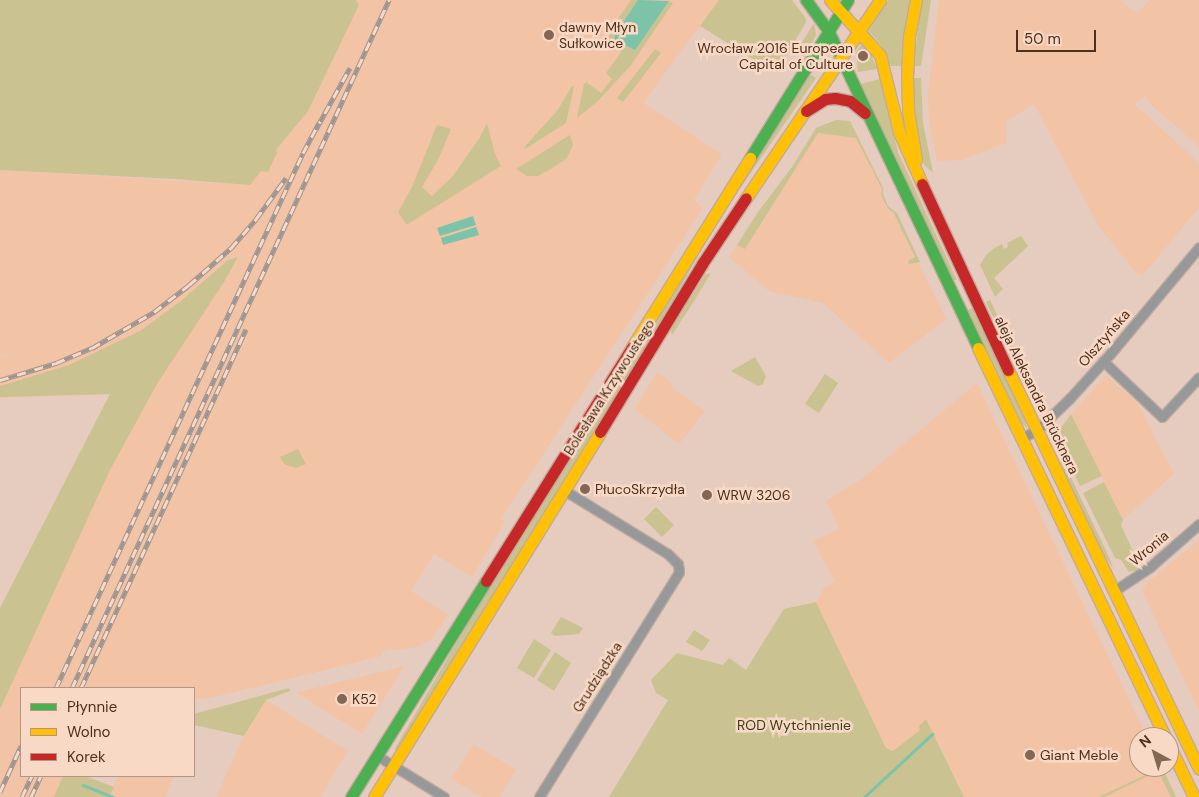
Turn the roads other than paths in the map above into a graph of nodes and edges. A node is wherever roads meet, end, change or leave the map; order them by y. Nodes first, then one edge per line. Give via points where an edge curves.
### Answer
1 (806, 0) edge
2 (830, 0) edge
3 (848, 0) edge
4 (880, 0) edge
5 (916, 0) edge
6 (840, 12) junction
7 (828, 30) junction
8 (859, 32) junction
9 (841, 56) junction
10 (867, 115) junction
11 (800, 116) junction
12 (919, 176) junction
13 (1199, 247) edge
14 (1103, 361) junction
15 (1199, 377) edge
16 (1037, 430) junction
17 (1022, 438) junction
18 (564, 490) junction
19 (1199, 524) edge
20 (1114, 591) junction
21 (1160, 727) edge
22 (376, 755) junction
23 (393, 765) junction
24 (1179, 766) edge
25 (1199, 769) edge
26 (351, 797) edge
27 (374, 797) edge
28 (444, 797) edge
29 (539, 797) edge
30 (1194, 797) edge

1 - 7 main road
2 - 6 main road, aleja Aleksandra Brücknera
3 - 6 main road, Bolesława Krzywoustego
4 - 8 main road, Bolesława Krzywoustego
5 - 12 main road via 908,44 907,81 908,111
6 - 7 main road, Bolesława Krzywoustego
6 - 8 main road, aleja Aleksandra Brücknera
7 - 9 main road
7 - 22 main road, Bolesława Krzywoustego
8 - 9 main road, Bolesława Krzywoustego
8 - 12 main road, aleja Aleksandra Brücknera via 880,54 899,132
9 - 10 main road
9 - 11 main road, Bolesława Krzywoustego
10 - 11 main road via 850,101 835,98 825,99
10 - 17 main road
11 - 18 main road, Bolesława Krzywoustego via 702,264
12 - 16 main road, aleja Aleksandra Brücknera via 953,256
13 - 14 street, Olsztyńska
14 - 15 street via 1162,417
14 - 16 street, Olsztyńska
16 - 17 street, Olsztyńska
16 - 20 main road, aleja Aleksandra Brücknera
17 - 21 main road
18 - 23 main road, Bolesława Krzywoustego
18 - 29 street, Grudziądzka via 668,554 678,564 679,572
19 - 20 street, Wronia via 1150,567
20 - 25 main road, aleja Aleksandra Brücknera
22 - 23 street
22 - 26 main road, Bolesława Krzywoustego
23 - 27 main road, Bolesława Krzywoustego
23 - 28 street
24 - 30 main road

